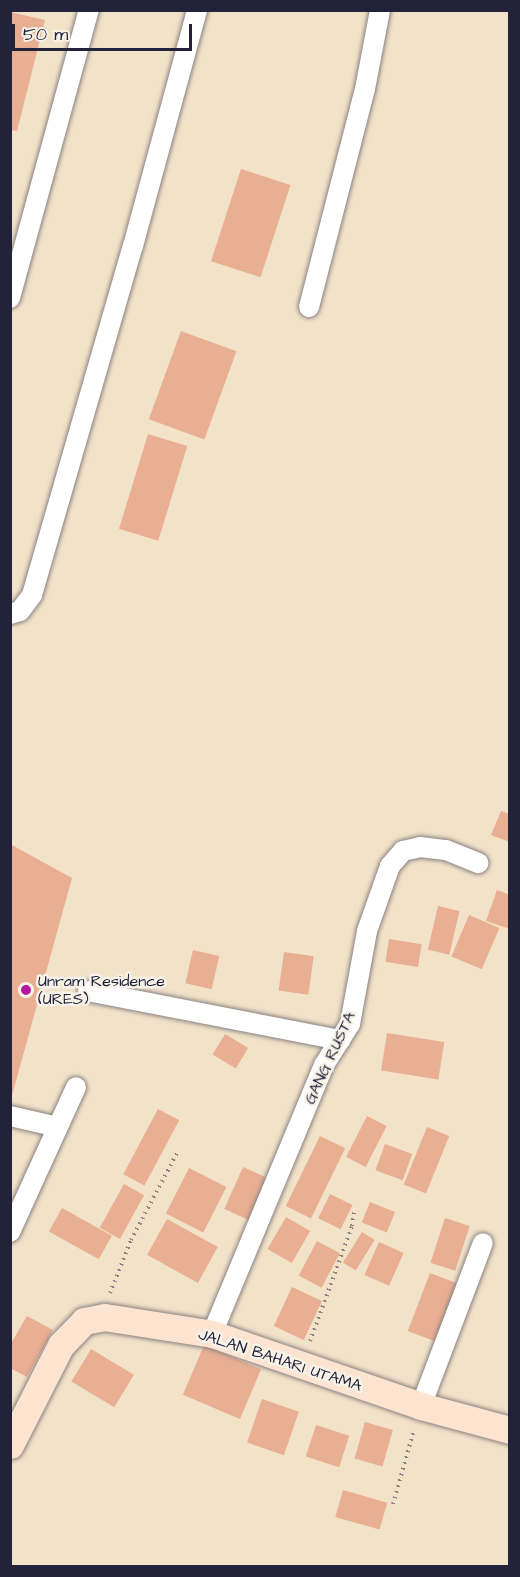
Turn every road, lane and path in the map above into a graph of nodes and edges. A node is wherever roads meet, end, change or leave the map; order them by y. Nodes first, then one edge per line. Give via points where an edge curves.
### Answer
1 (197, 10) edge
2 (380, 10) edge
3 (87, 18) edge
4 (10, 297) edge
5 (309, 307) dead end
6 (10, 614) edge
7 (478, 863) dead end
8 (88, 991) dead end
9 (340, 1040) junction
10 (76, 1087) dead end
11 (10, 1116) edge
12 (58, 1127) junction
13 (177, 1153) dead end
14 (355, 1208) dead end
15 (10, 1232) edge
16 (483, 1243) dead end
17 (104, 1317) junction
18 (212, 1334) junction
19 (301, 1367) junction
20 (421, 1406) junction
21 (510, 1430) edge
22 (10, 1444) edge
23 (393, 1504) dead end

1 - 6 street via 32,595 20,611
2 - 5 street via 360,111
3 - 4 street
7 - 9 street, GANG RUSTA via 428,847 411,848 398,855 386,875 370,921 354,1011
8 - 9 street
9 - 18 street, GANG RUSTA via 324,1065
10 - 12 street
11 - 12 street
12 - 15 street
13 - 17 path via 119,1264
14 - 19 path
16 - 20 street
17 - 18 street, JALAN BAHARI UTAMA
17 - 22 street via 84,1322 61,1346
18 - 19 street, JALAN BAHARI UTAMA
19 - 20 street, JALAN BAHARI UTAMA
20 - 21 street, JALAN BAHARI UTAMA
20 - 23 path

